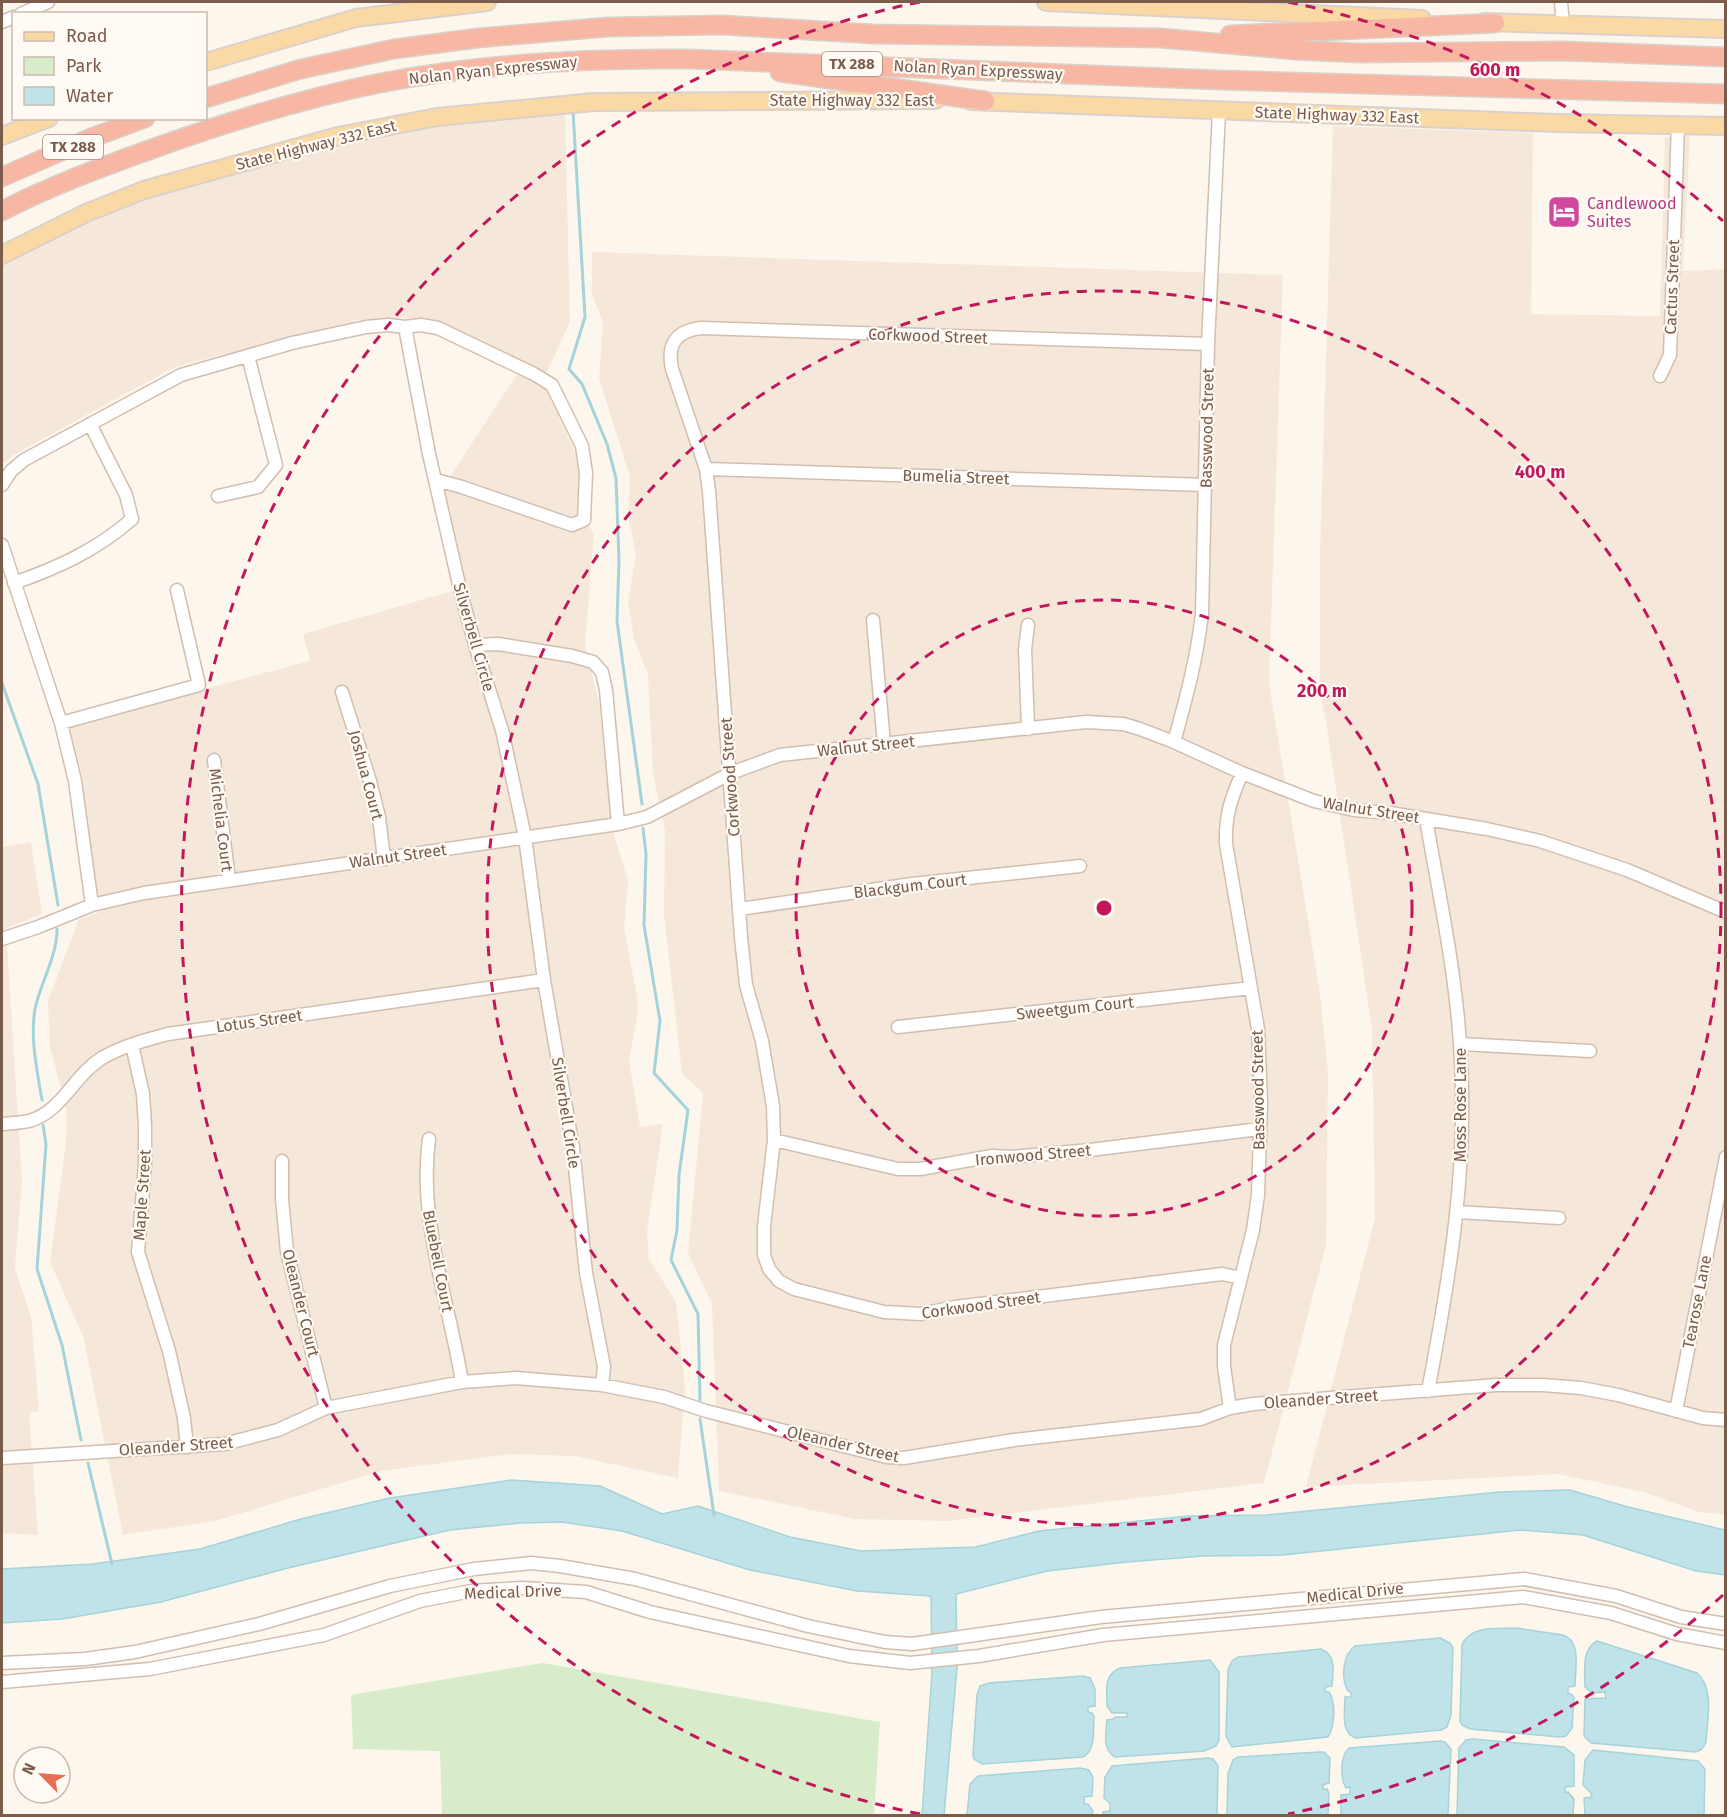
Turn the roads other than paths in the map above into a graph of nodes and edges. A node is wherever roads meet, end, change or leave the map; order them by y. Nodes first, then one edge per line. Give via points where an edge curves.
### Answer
1 (48, 2) edge
2 (487, 2) edge
3 (1046, 2) edge
4 (1561, 2) edge
5 (414, 6) edge
6 (26, 12) edge
7 (1495, 23) junction
8 (1563, 25) junction
9 (1725, 29) edge
10 (1160, 38) junction
11 (1725, 57) edge
12 (689, 59) junction
13 (207, 62) edge
14 (1725, 94) edge
15 (207, 98) edge
16 (985, 101) junction
17 (1219, 111) junction
18 (44, 120) edge
19 (140, 120) edge
20 (1678, 124) junction
21 (1725, 126) edge
22 (2, 136) edge
23 (2, 177) edge
24 (2, 211) edge
25 (2, 255) edge
26 (405, 327) junction
27 (1208, 344) junction
28 (248, 356) junction
29 (1660, 376) dead end
30 (90, 424) junction
31 (706, 469) junction
32 (436, 480) junction
33 (1206, 484) junction
34 (2, 485) edge
35 (218, 496) dead end
36 (2, 545) edge
37 (14, 583) junction
38 (177, 591) dead end
39 (873, 620) dead end
40 (1028, 625) dead end
41 (475, 645) junction
42 (342, 692) dead end
43 (61, 723) junction
44 (1028, 729) junction
45 (1174, 742) junction
46 (884, 744) junction
47 (214, 760) dead end
48 (730, 773) junction
49 (1242, 773) junction
50 (1426, 819) junction
51 (618, 824) junction
52 (525, 837) junction
53 (384, 859) junction
54 (1080, 866) dead end
55 (229, 880) junction
56 (92, 905) junction
57 (740, 909) junction
58 (1725, 912) edge
59 (2, 939) edge
60 (544, 980) junction
61 (1251, 988) junction
62 (898, 1027) dead end
63 (1461, 1044) junction
64 (132, 1045) junction
65 (1590, 1051) dead end
66 (2, 1124) edge
67 (1259, 1129) junction
68 (429, 1139) dead end
69 (774, 1140) junction
70 (1725, 1157) edge
71 (282, 1161) dead end
72 (1457, 1212) junction
73 (1559, 1218) dead end
74 (1241, 1278) junction
75 (462, 1382) junction
76 (602, 1385) junction
77 (1428, 1391) junction
78 (326, 1408) junction
79 (1230, 1408) junction
80 (1676, 1411) junction
81 (1725, 1420) edge
82 (187, 1447) junction
83 (2, 1458) edge
84 (1724, 1624) edge
85 (980, 1635) junction
86 (1725, 1642) edge
87 (984, 1655) junction
88 (2, 1663) edge
89 (2, 1682) edge

1 - 6 street
2 - 5 main road
3 - 7 main road
4 - 8 street
5 - 13 main road via 356,18
7 - 8 main road
7 - 10 highway
8 - 9 main road
10 - 11 highway, Nolan Ryan Expressway / TX 288 via 1360,53 1563,51
10 - 15 highway, Nolan Ryan Expressway / TX 288 via 874,34 722,26 608,27 478,38 366,55 264,79
12 - 14 highway, Nolan Ryan Expressway / TX 288 via 1220,80
12 - 16 highway
12 - 24 highway, Nolan Ryan Expressway / TX 288 via 609,58 533,63 337,92 190,135
16 - 17 main road, State Highway 332 East
16 - 25 main road, State Highway 332 East via 594,102 437,117 338,136 144,190 86,213
17 - 20 main road, State Highway 332 East
17 - 27 street, Basswood Street
18 - 22 main road
19 - 23 highway, TX 288
20 - 21 main road, State Highway 332 East
20 - 29 street, Cactus Street via 1670,355
26 - 28 street via 366,327
26 - 32 street, Silverbell Circle
26 - 32 street via 438,328 552,385 582,446 586,473 584,519 572,525
27 - 31 street, Corkwood Street via 691,329 681,334 669,355
27 - 33 street, Basswood Street
28 - 30 street via 181,375
28 - 35 street via 276,465 258,488
30 - 34 street via 24,460
30 - 37 street via 126,495 132,519 92,549 57,568
31 - 33 street, Bumelia Street
31 - 48 street, Corkwood Street
32 - 41 street, Silverbell Circle
33 - 45 street, Basswood Street via 1198,650
36 - 37 street
37 - 43 street
38 - 43 street via 199,685
39 - 46 street
40 - 44 street
41 - 51 street via 498,644 572,656 592,662 602,672
41 - 52 street, Silverbell Circle via 502,730
42 - 53 street, Joshua Court via 379,817
43 - 56 street via 75,781
44 - 45 street, Walnut Street via 1105,722 1123,724
44 - 46 street, Walnut Street
45 - 49 street, Walnut Street
46 - 48 street, Walnut Street via 780,755
47 - 55 street, Michelia Court
48 - 51 street, Walnut Street via 647,817
48 - 57 street, Corkwood Street
49 - 50 street, Walnut Street via 1314,801
49 - 61 street, Basswood Street via 1228,804 1225,826
50 - 58 street, Walnut Street via 1487,828 1593,857
50 - 63 street, Moss Rose Lane
51 - 52 street, Walnut Street
52 - 53 street, Walnut Street
52 - 60 street, Silverbell Circle
53 - 55 street, Walnut Street
54 - 57 street, Blackgum Court via 912,884
55 - 56 street, Walnut Street
56 - 59 street, Walnut Street
57 - 69 street, Corkwood Street via 746,985 767,1066
60 - 64 street, Lotus Street via 168,1034
60 - 76 street, Silverbell Circle via 573,1148 585,1273 604,1367
61 - 62 street, Sweetgum Court
61 - 67 street, Basswood Street via 1258,1029
63 - 65 street
63 - 72 street, Moss Rose Lane
64 - 66 street, Lotus Street via 102,1058 78,1078 52,1110 29,1121
64 - 82 street, Maple Street via 143,1094 145,1126 138,1252 169,1351
67 - 69 street, Ironwood Street via 1090,1150 992,1156 921,1169 898,1169
67 - 74 street, Basswood Street via 1258,1195
68 - 75 street, Bluebell Court via 428,1217
69 - 74 street, Corkwood Street via 764,1255 779,1281 794,1289 884,1312 921,1314 1222,1274
70 - 80 street, Tearose Lane
71 - 78 street, Oleander Court via 287,1251
72 - 73 street
72 - 77 street, Moss Rose Lane
74 - 79 street, Basswood Street via 1224,1345
75 - 76 street, Oleander Street via 516,1378
75 - 78 street, Oleander Street
76 - 79 street, Oleander Street via 664,1397 887,1457 904,1458 1014,1440 1201,1419
77 - 79 street, Oleander Street
77 - 80 street, Oleander Street via 1496,1385 1581,1388
78 - 82 street, Oleander Street via 261,1436
80 - 81 street, Oleander Street
82 - 83 street, Oleander Street
84 - 85 street, Medical Drive via 1681,1617 1616,1596 1524,1579 1196,1607
84 - 86 street, Medical Drive
85 - 87 street
85 - 88 street, Medical Drive via 920,1643 874,1640 634,1579 531,1563 474,1569 390,1586 259,1624 135,1652
86 - 87 street, Medical Drive via 1677,1634 1611,1613 1523,1597 1127,1632
87 - 89 street, Medical Drive via 922,1662 880,1661 650,1612 586,1592 524,1588 471,1591 420,1601 324,1635 150,1669

